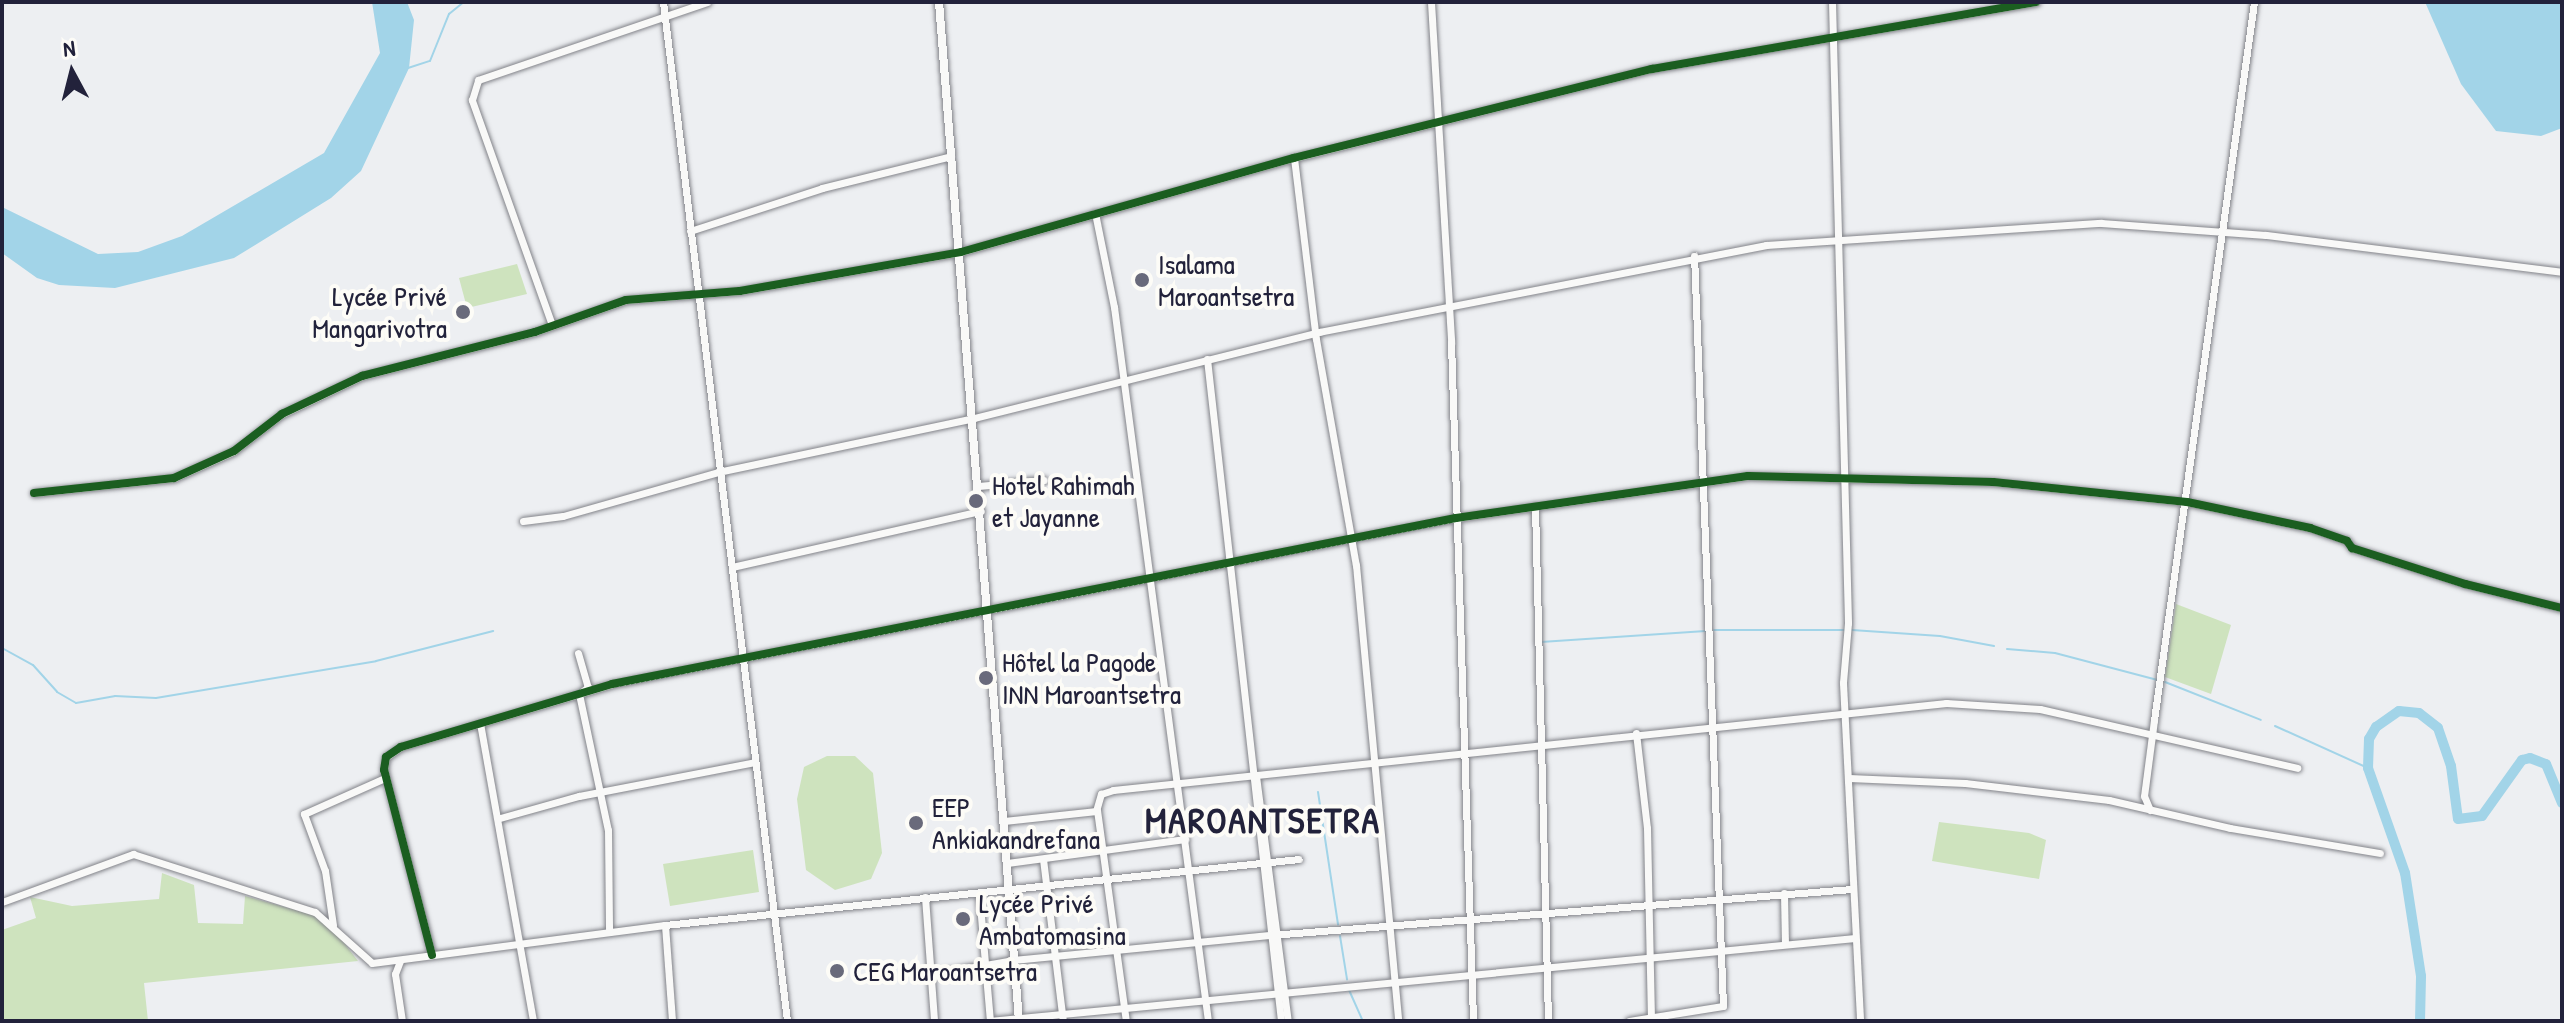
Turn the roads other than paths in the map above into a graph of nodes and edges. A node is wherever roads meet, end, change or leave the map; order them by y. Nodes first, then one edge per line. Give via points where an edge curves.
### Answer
1 (663, 2) edge
2 (707, 2) edge
3 (939, 2) edge
4 (1431, 2) edge
5 (1832, 2) edge
6 (2036, 2) edge
7 (2254, 2) edge
8 (664, 19) junction
9 (1833, 36) junction
10 (1437, 122) junction
11 (951, 156) junction
12 (1294, 158) junction
13 (1095, 213) junction
14 (690, 231) junction
15 (2222, 231) junction
16 (1838, 237) junction
17 (961, 252) junction
18 (1694, 256) junction
19 (2562, 272) edge
20 (697, 293) junction
21 (1449, 304) junction
22 (552, 325) junction
23 (1319, 332) junction
24 (1207, 359) junction
25 (1123, 381) junction
26 (974, 418) junction
27 (718, 472) junction
28 (1842, 476) junction
29 (1044, 480) dead end
30 (1703, 482) junction
31 (979, 486) junction
32 (34, 493) dead end
33 (2187, 502) junction
34 (1535, 506) junction
35 (981, 511) junction
36 (1456, 518) junction
37 (523, 521) dead end
38 (1352, 538) junction
39 (1230, 561) junction
40 (732, 567) junction
41 (1148, 576) junction
42 (2562, 608) edge
43 (990, 611) junction
44 (578, 653) dead end
45 (744, 656) junction
46 (579, 694) junction
47 (1844, 714) junction
48 (480, 723) junction
49 (1712, 725) junction
50 (1636, 733) junction
51 (2154, 733) junction
52 (1542, 745) junction
53 (1466, 753) junction
54 (755, 762) junction
55 (1374, 762) junction
56 (2297, 768) dead end
57 (1256, 776) junction
58 (385, 778) junction
59 (1849, 778) junction
60 (1177, 785) junction
61 (601, 792) junction
62 (1097, 810) junction
63 (2150, 810) junction
64 (500, 818) junction
65 (1004, 821) junction
66 (1185, 839) junction
67 (1102, 851) junction
68 (2380, 853) dead end
69 (1043, 859) junction
70 (1299, 859) dead end
71 (1007, 863) junction
72 (1266, 864) junction
73 (1190, 871) junction
74 (1106, 880) junction
75 (1047, 887) junction
76 (1852, 889) junction
77 (1009, 892) junction
78 (979, 893) junction
79 (1784, 893) junction
80 (925, 897) junction
81 (1718, 898) junction
82 (2, 902) edge
83 (1647, 905) junction
84 (774, 913) junction
85 (1547, 913) junction
86 (1471, 919) junction
87 (333, 925) junction
88 (665, 925) junction
89 (1389, 927) junction
90 (609, 932) junction
91 (1275, 935) junction
92 (1855, 938) junction
93 (1197, 943) junction
94 (1785, 943) junction
95 (520, 945) junction
96 (1722, 949) junction
97 (1116, 952) junction
98 (432, 955) junction
99 (1648, 956) junction
100 (1055, 957) junction
101 (1014, 960) junction
102 (400, 961) junction
103 (1548, 966) junction
104 (985, 969) junction
105 (1472, 973) junction
106 (929, 975) junction
107 (1394, 979) junction
108 (1281, 989) junction
109 (1204, 997) junction
110 (1125, 1007) junction
111 (1062, 1017) edge
112 (1650, 1018) edge
113 (1019, 1019) edge
114 (402, 1021) edge
115 (533, 1021) edge
116 (672, 1021) edge
117 (787, 1021) edge
118 (934, 1021) edge
119 (990, 1021) edge
120 (1126, 1021) edge
121 (1208, 1021) edge
122 (1281, 1021) edge
123 (1288, 1021) edge
124 (1398, 1021) edge
125 (1473, 1021) edge
126 (1548, 1021) edge
127 (1629, 1021) edge
128 (1860, 1021) edge

1 - 8 street
2 - 8 street
3 - 11 main road
4 - 10 street
5 - 9 street
6 - 9 street
7 - 15 street
8 - 14 street
8 - 22 street via 478,80 472,100
9 - 10 street via 1652,69
9 - 16 street
10 - 12 street
10 - 21 street
11 - 14 street via 822,188
11 - 17 main road
12 - 13 street
12 - 23 street
13 - 17 street
13 - 25 street
14 - 20 street
15 - 16 street via 2101,223
15 - 19 street
15 - 33 street
16 - 18 street
16 - 28 street
17 - 20 street via 764,287
17 - 26 main road
18 - 21 street
18 - 30 street
20 - 22 street via 626,300
20 - 27 street
21 - 23 street
21 - 36 street
22 - 32 street via 362,376 282,414 234,451 174,478
23 - 24 street
23 - 38 street
24 - 25 street
24 - 39 street
25 - 26 street
25 - 41 street
26 - 27 street
26 - 31 main road
27 - 37 street via 564,516
27 - 40 street
28 - 30 street via 1748,476
28 - 33 street via 1928,477
28 - 47 street via 1848,623
29 - 31 street
30 - 34 street
30 - 49 street
31 - 35 main road
33 - 42 street via 2310,528 2347,541 2352,548 2465,584
33 - 51 street
34 - 36 street
34 - 52 street via 1534,628
35 - 40 street
35 - 43 main road
36 - 38 street
36 - 53 street
38 - 39 street
38 - 55 street
39 - 41 street
39 - 57 street
40 - 45 street
41 - 43 street
41 - 60 street
43 - 45 street
43 - 65 main road
44 - 46 street via 588,687
45 - 46 street
45 - 54 street
46 - 48 street
46 - 61 street
47 - 49 street
47 - 51 street via 1946,703 2040,709
47 - 59 street
48 - 58 street via 401,747 385,758
48 - 64 street
49 - 50 street
49 - 81 street
50 - 52 street
50 - 83 street via 1647,828
51 - 56 street
51 - 63 street via 2144,796
52 - 53 street
52 - 85 street
53 - 55 street
53 - 86 street
54 - 61 street
54 - 84 street
55 - 57 street
55 - 89 street
57 - 60 street
57 - 72 street
58 - 87 street via 304,814 325,871
58 - 98 street
59 - 63 street via 1965,783
59 - 76 street
60 - 62 street via 1106,791
60 - 66 street
61 - 64 street
61 - 90 street via 608,830
62 - 65 street
62 - 67 street
63 - 68 street
64 - 95 street
65 - 71 main road
66 - 67 street
66 - 73 street
67 - 69 street
67 - 74 street
69 - 71 street
69 - 75 street
70 - 72 street
71 - 77 main road
72 - 73 street
72 - 91 street
73 - 74 street
73 - 93 street
74 - 75 street
74 - 97 street
75 - 77 street
75 - 100 street
76 - 79 street
76 - 92 street
77 - 78 street
77 - 101 main road
78 - 80 street
78 - 104 street
79 - 81 street
79 - 94 street
80 - 84 street
80 - 106 street
81 - 83 street
81 - 96 street
82 - 87 street via 133,854 291,902
83 - 85 street
83 - 99 street
84 - 88 street
84 - 117 street
85 - 86 street
85 - 103 street
86 - 89 street
86 - 105 street
87 - 102 street via 372,963
88 - 90 street
88 - 116 street
89 - 91 street
89 - 107 street
90 - 95 street
91 - 93 street
91 - 108 street
92 - 94 street
92 - 128 street
93 - 97 street
93 - 109 street
94 - 96 street
95 - 98 street
95 - 115 street
96 - 99 street
96 - 112 street via 1723,1006
97 - 100 street
97 - 110 street
98 - 102 street
99 - 103 street
99 - 112 street
100 - 101 street
100 - 111 street
101 - 104 street
101 - 113 main road
102 - 114 street via 395,974
103 - 105 street
103 - 126 street
104 - 106 street
104 - 119 street
105 - 107 street
105 - 125 street
106 - 118 street
107 - 108 street
107 - 124 street
108 - 109 street
108 - 122 street
108 - 123 street
109 - 110 street
109 - 121 street
110 - 111 street
110 - 120 street
111 - 113 street
112 - 127 street
113 - 119 street

